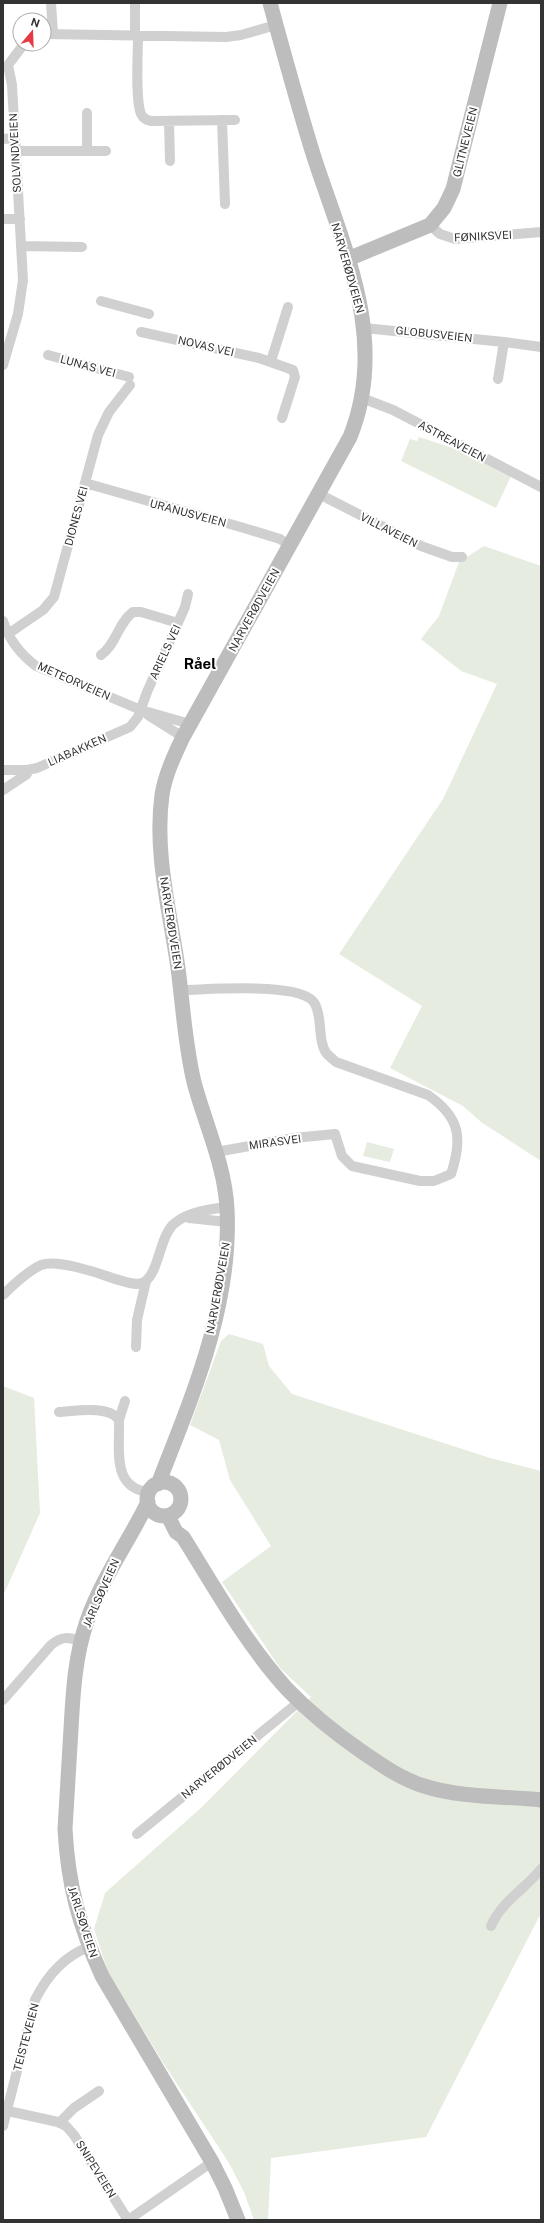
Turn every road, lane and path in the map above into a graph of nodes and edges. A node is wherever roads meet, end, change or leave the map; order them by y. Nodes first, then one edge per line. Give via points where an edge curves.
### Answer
1 (135, 3) edge
2 (270, 3) edge
3 (500, 3) edge
4 (276, 25) junction
5 (52, 33) edge
6 (136, 36) junction
7 (17, 52) edge
8 (6, 66) edge
9 (87, 113) dead end
10 (222, 120) junction
11 (235, 120) dead end
12 (169, 121) junction
13 (14, 138) junction
14 (3, 139) edge
15 (15, 151) junction
16 (87, 151) junction
17 (106, 151) dead end
18 (170, 160) dead end
19 (224, 204) dead end
20 (20, 219) junction
21 (3, 220) edge
22 (430, 225) junction
23 (541, 232) edge
24 (344, 244) junction
25 (383, 244) junction
26 (22, 246) junction
27 (82, 247) dead end
28 (348, 260) junction
29 (101, 300) dead end
30 (288, 307) dead end
31 (150, 314) dead end
32 (364, 328) junction
33 (141, 332) dead end
34 (6, 341) edge
35 (504, 342) junction
36 (541, 347) edge
37 (48, 355) dead end
38 (271, 361) junction
39 (3, 365) edge
40 (498, 379) dead end
41 (130, 381) joint
42 (362, 398) junction
43 (282, 418) dead end
44 (85, 483) junction
45 (541, 487) edge
46 (319, 494) junction
47 (290, 546) junction
48 (462, 556) dead end
49 (188, 594) dead end
50 (3, 621) edge
51 (178, 623) junction
52 (8, 634) junction
53 (101, 655) dead end
54 (141, 710) junction
55 (190, 724) junction
56 (183, 737) junction
57 (3, 770) edge
58 (27, 770) junction
59 (3, 790) edge
60 (181, 990) junction
61 (216, 1152) junction
62 (227, 1207) junction
63 (185, 1217) junction
64 (227, 1222) junction
65 (146, 1281) junction
66 (3, 1295) edge
67 (136, 1347) dead end
68 (125, 1401) dead end
69 (59, 1412) dead end
70 (119, 1420) junction
71 (167, 1460) junction
72 (174, 1485) junction
73 (151, 1493) junction
74 (168, 1513) junction
75 (135, 1529) junction
76 (81, 1641) junction
77 (3, 1700) edge
78 (300, 1701) junction
79 (541, 1800) edge
80 (138, 1834) dead end
81 (541, 1869) edge
82 (491, 1926) dead end
83 (89, 1946) junction
84 (99, 2091) dead end
85 (8, 2111) junction
86 (59, 2123) junction
87 (3, 2126) edge
88 (212, 2162) junction
89 (128, 2220) edge
90 (238, 2220) edge

1 - 6 street
2 - 4 main road, NARVERØDVEIEN
3 - 22 main road, GLITNEVEIEN via 453,189 444,208
4 - 6 street via 226,37
4 - 24 main road, NARVERØDVEIEN via 298,117
5 - 6 street
6 - 12 street via 141,112 148,120
7 - 8 street, SOLVINDVEIEN
8 - 13 street, SOLVINDVEIEN via 12,85
9 - 16 street
10 - 11 street
10 - 12 street
10 - 19 street
12 - 18 street
13 - 14 street
13 - 15 street, SOLVINDVEIEN
15 - 16 street
15 - 20 street, SOLVINDVEIEN
16 - 17 street
20 - 21 street
20 - 26 street, SOLVINDVEIEN
22 - 23 street, FØNIKSVEI via 440,234 455,239
22 - 25 main road, GLITNEVEIEN
24 - 25 main road, GLITNEVEIEN
24 - 28 main road, NARVERØDVEIEN
25 - 28 main road, GLITNEVEIEN
26 - 27 street
26 - 34 street, SOLVINDVEIEN via 22,296
28 - 32 main road, NARVERØDVEIEN via 358,292
29 - 31 street
30 - 38 street
32 - 35 street, GLOBUSVEIEN
32 - 42 main road, NARVERØDVEIEN via 366,358
33 - 38 street, NOVAS VEI
34 - 39 street, SOLVINDVEIEN
35 - 36 street, GLOBUSVEIEN
35 - 40 street
37 - 41 street, LUNAS VEI
38 - 43 street, NOVAS VEI via 296,373
41 - 44 street, DIONES VEI via 105,417
42 - 45 street, ASTREAVEIEN via 393,410
42 - 46 main road, NARVERØDVEIEN via 350,437
44 - 47 street, URANUSVEIEN via 280,539
44 - 52 street, DIONES VEI via 54,597 43,610
46 - 47 main road, NARVERØDVEIEN
46 - 48 street, VILLAVEIEN via 421,546 452,557
47 - 55 main road, NARVERØDVEIEN
49 - 51 street, ARIELS VEI
50 - 52 street, METEORVEIEN
51 - 53 street via 133,612 123,621
51 - 54 street, ARIELS VEI
52 - 54 street, METEORVEIEN via 19,651 36,666
54 - 55 street
54 - 56 street
54 - 58 street, LIABAKKEN via 136,721 126,730
55 - 56 main road, NARVERØDVEIEN
56 - 60 main road, NARVERØDVEIEN via 165,780 160,817 162,864
57 - 58 street, LIABAKKEN
58 - 59 street via 27,774
60 - 61 main road, NARVERØDVEIEN via 190,1068
60 - 61 street, MIRASVEI via 277,989 305,994 315,1002 318,1009 326,1054 336,1062 428,1095 447,1111 456,1128 459,1147 451,1174 434,1181 420,1181 352,1166 342,1156 335,1134 294,1138
61 - 62 main road, NARVERØDVEIEN
62 - 63 street
62 - 64 main road, NARVERØDVEIEN
63 - 64 street
63 - 65 street via 176,1222 168,1232
64 - 71 main road, NARVERØDVEIEN via 226,1252 204,1361
65 - 66 street via 131,1284 98,1273 52,1264 36,1268
65 - 67 street via 137,1320
68 - 70 street
69 - 70 street via 104,1411
70 - 73 street via 124,1481 137,1491
71 - 72 main road
71 - 73 main road, NARVERØDVEIEN
72 - 73 main road via 163,1482
72 - 74 main road via 180,1493 181,1504
73 - 74 main road via 150,1508
73 - 75 main road, JARLSØVEIEN
74 - 75 main road, JARLSØVEIEN
74 - 78 main road via 176,1532 183,1537 253,1645 287,1689
75 - 76 main road, JARLSØVEIEN via 106,1577
76 - 77 street via 64,1637 51,1645
76 - 83 main road, JARLSØVEIEN via 74,1681 64,1829 71,1891
78 - 79 main road via 356,1747 408,1780 425,1787 457,1794
78 - 80 street, NARVERØDVEIEN
81 - 82 street via 523,1889 504,1904
83 - 85 street, TEISTEVEIEN via 60,1964 44,1982 29,2018
83 - 88 main road, JARLSØVEIEN via 113,1998
84 - 86 street via 74,2108
85 - 86 street, SNIPEVEIEN
85 - 87 street, TEISTEVEIEN
86 - 89 street, SNIPEVEIEN via 66,2126 74,2135
88 - 89 street
88 - 90 main road, JARLSØVEIEN

